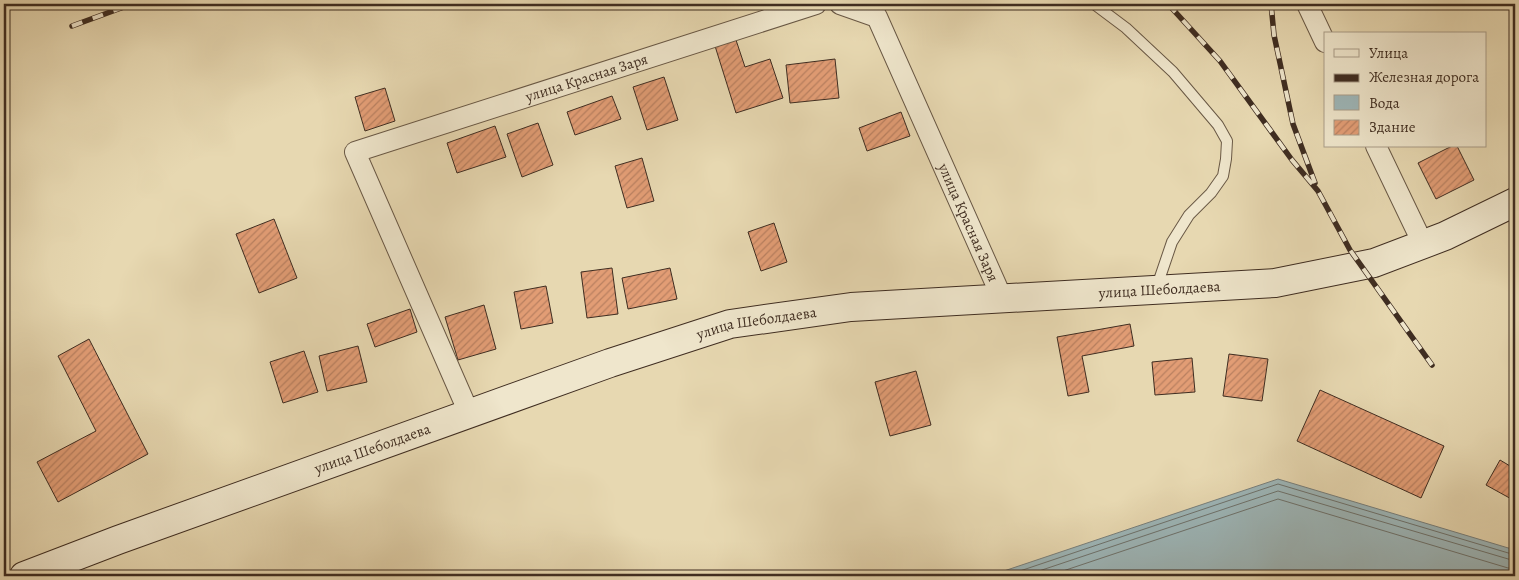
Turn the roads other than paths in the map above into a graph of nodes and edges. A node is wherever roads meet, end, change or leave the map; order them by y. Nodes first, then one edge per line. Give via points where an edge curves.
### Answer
1 (816, 4) edge
2 (840, 4) edge
3 (1094, 4) edge
4 (1307, 4) edge
5 (1324, 40) edge
6 (1377, 148) edge
7 (1515, 202) edge
8 (1423, 244) junction
9 (1156, 290) junction
10 (1002, 298) junction
11 (469, 413) junction
12 (24, 576) edge

1 - 11 street, улица Красная Заря via 355,152
2 - 10 street, улица Красная Заря via 877,18
3 - 9 lane via 1126,28 1172,72 1218,125 1227,141 1223,176 1188,215 1172,242
4 - 5 street
6 - 8 street
7 - 8 street, улица Шеболдаева
8 - 9 street, улица Шеболдаева via 1374,263 1275,283
9 - 10 street, улица Шеболдаева
10 - 11 street, улица Шеболдаева via 851,307 730,324
11 - 12 street, улица Шеболдаева

